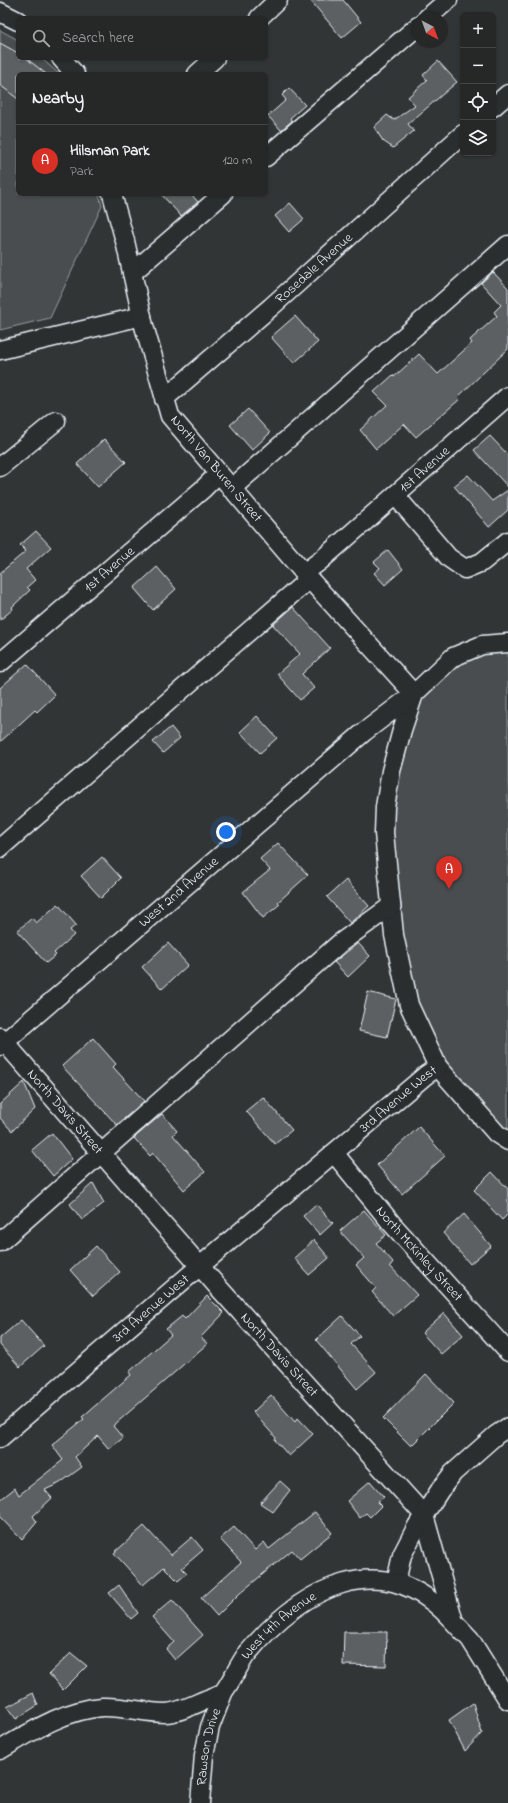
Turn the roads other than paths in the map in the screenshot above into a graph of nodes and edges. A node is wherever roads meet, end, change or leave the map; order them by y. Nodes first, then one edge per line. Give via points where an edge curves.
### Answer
1 (278, 0) edge
2 (448, 0) edge
3 (0, 12) edge
4 (434, 12) edge
5 (261, 16) edge
6 (16, 20) edge
7 (412, 31) edge
8 (63, 60) edge
9 (213, 60) edge
10 (73, 72) edge
11 (199, 72) edge
12 (508, 94) edge
13 (496, 104) edge
14 (460, 137) edge
15 (268, 155) edge
16 (113, 196) edge
17 (221, 196) edge
18 (508, 245) edge
19 (132, 273) junction
20 (142, 316) junction
21 (0, 350) edge
22 (508, 396) edge
23 (164, 399) junction
24 (56, 420) dead end
25 (0, 467) edge
26 (218, 474) junction
27 (231, 489) junction
28 (395, 495) junction
29 (508, 541) edge
30 (306, 576) junction
31 (508, 643) edge
32 (0, 663) edge
33 (414, 694) junction
34 (0, 848) edge
35 (391, 906) junction
36 (2, 1042) edge
37 (438, 1067) junction
38 (508, 1141) edge
39 (102, 1153) junction
40 (334, 1153) junction
41 (0, 1242) edge
42 (200, 1266) junction
43 (508, 1352) edge
44 (507, 1427) edge
45 (0, 1438) edge
46 (424, 1515) junction
47 (396, 1582) junction
48 (454, 1622) junction
49 (223, 1693) junction
50 (508, 1700) edge
51 (0, 1750) edge
52 (200, 1803) edge

1 - 5 street
2 - 4 street
3 - 6 street
7 - 15 street
8 - 10 street
9 - 11 street
12 - 13 street
14 - 23 street, Rosedale Avenue via 271,307
16 - 19 street, North Van Buren Street
17 - 19 street
18 - 27 street
19 - 20 street, North Van Buren Street
20 - 21 street
20 - 23 street, North Van Buren Street
22 - 28 street, 1st Avenue
23 - 26 street, North Van Buren Street via 176,425
24 - 25 street
26 - 27 street, North Van Buren Street
26 - 32 street, 1st Avenue
27 - 30 street, North Van Buren Street
28 - 29 street via 449,558 464,569 482,562
28 - 30 street, 1st Avenue
30 - 33 street, North Van Buren Street
30 - 34 street, 1st Avenue
31 - 33 street, 3rd Avenue West via 482,645 453,657
33 - 35 street, 3rd Avenue West via 391,771 385,807 384,833
33 - 36 street, West 2nd Avenue via 364,732
35 - 37 street, 3rd Avenue West via 409,1005
35 - 39 street via 340,943
36 - 39 street, North Davis Street
37 - 38 street via 497,1134
37 - 40 street, 3rd Avenue West
39 - 41 street
39 - 42 street, North Davis Street
40 - 42 street, 3rd Avenue West
40 - 43 street, North McKinley Street via 392,1224
42 - 45 street, 3rd Avenue West
42 - 46 street, North Davis Street
44 - 46 street via 453,1473
46 - 47 street via 402,1555
46 - 48 street, North Davis Street
47 - 48 street, West 4th Avenue via 427,1596
47 - 49 street, West 4th Avenue via 365,1579 348,1582 328,1588 309,1599 286,1616 246,1655
48 - 50 street, North Davis Street via 470,1639
49 - 51 street via 166,1713 112,1707 82,1711 61,1717
49 - 52 street, Rawson Drive via 210,1727 204,1755

